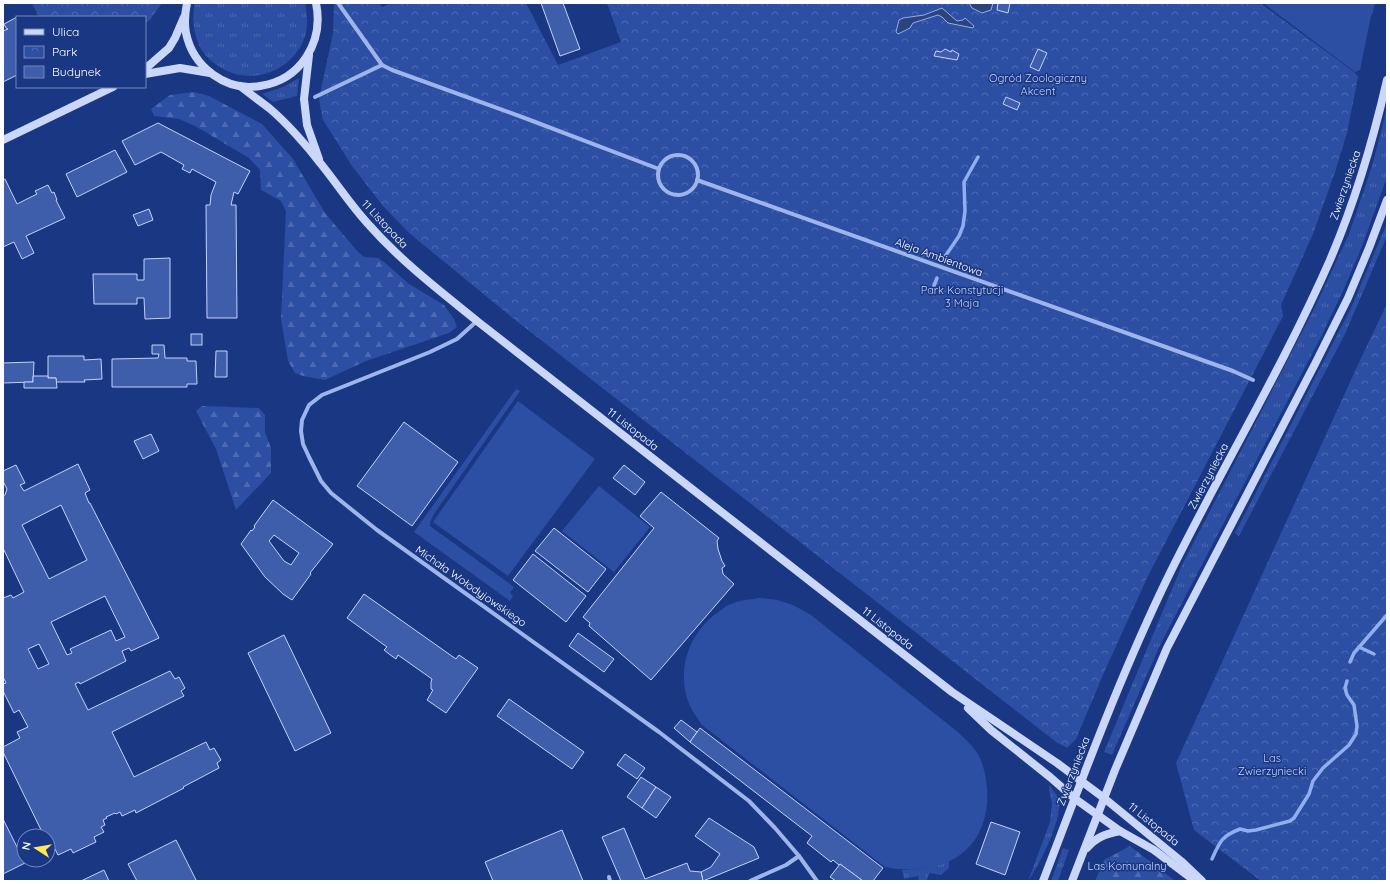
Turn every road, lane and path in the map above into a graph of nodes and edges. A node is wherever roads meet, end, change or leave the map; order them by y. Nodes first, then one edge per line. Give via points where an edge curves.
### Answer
1 (187, 3) edge
2 (316, 3) edge
3 (338, 3) edge
4 (185, 17) junction
5 (309, 54) junction
6 (382, 65) junction
7 (146, 68) edge
8 (210, 73) junction
9 (146, 74) edge
10 (1387, 80) edge
11 (240, 86) junction
12 (111, 88) edge
13 (315, 97) dead end
14 (3, 140) edge
15 (321, 163) junction
16 (659, 169) junction
17 (697, 180) junction
18 (1387, 200) edge
19 (477, 321) junction
20 (1253, 380) dead end
21 (952, 692) junction
22 (1081, 780) junction
23 (1074, 798) junction
24 (1104, 798) junction
25 (1097, 816) junction
26 (1120, 831) junction
27 (1084, 851) junction
28 (799, 856) junction
29 (750, 881) edge
30 (817, 881) edge
31 (1043, 881) edge
32 (1072, 881) edge
33 (1196, 881) edge
34 (1202, 881) edge

1 - 4 street
2 - 5 street via 317,30
3 - 6 street
4 - 7 street via 169,48
4 - 8 street via 186,33 191,48 199,62
5 - 11 street via 296,70 279,81 260,86
5 - 15 street, 11 Listopada via 304,99 306,119
6 - 13 street
6 - 16 street
8 - 9 street via 180,68
8 - 11 street via 224,82
10 - 22 street, Zwierzyniecka via 1365,164 1330,259 1306,312 1171,572 1137,643
11 - 15 street, 11 Listopada via 270,109
12 - 14 street
15 - 19 street, 11 Listopada via 355,210 388,246
16 - 17 street via 670,157 685,157 695,167
16 - 17 street via 660,183 670,193 684,194
17 - 20 street, Aleja Ambientowa
18 - 24 street via 1348,298 1167,648
19 - 21 street, 11 Listopada
19 - 28 street, Michała Wołodyjowskiego via 457,339 322,395 309,405 302,420 303,444 321,482 371,525 647,723 743,797 763,814
21 - 22 street, 11 Listopada
21 - 23 street, 11 Listopada via 991,730
22 - 23 street, Zwierzyniecka
22 - 24 street, 11 Listopada
23 - 25 street, 11 Listopada
23 - 31 street, Zwierzyniecka
24 - 25 street
24 - 34 street, 11 Listopada
25 - 26 street, 11 Listopada
25 - 27 street
26 - 27 street via 1106,834 1093,841
26 - 33 street, 11 Listopada via 1154,850
27 - 32 street
28 - 29 street via 786,865
28 - 30 street, Michała Wołodyjowskiego

